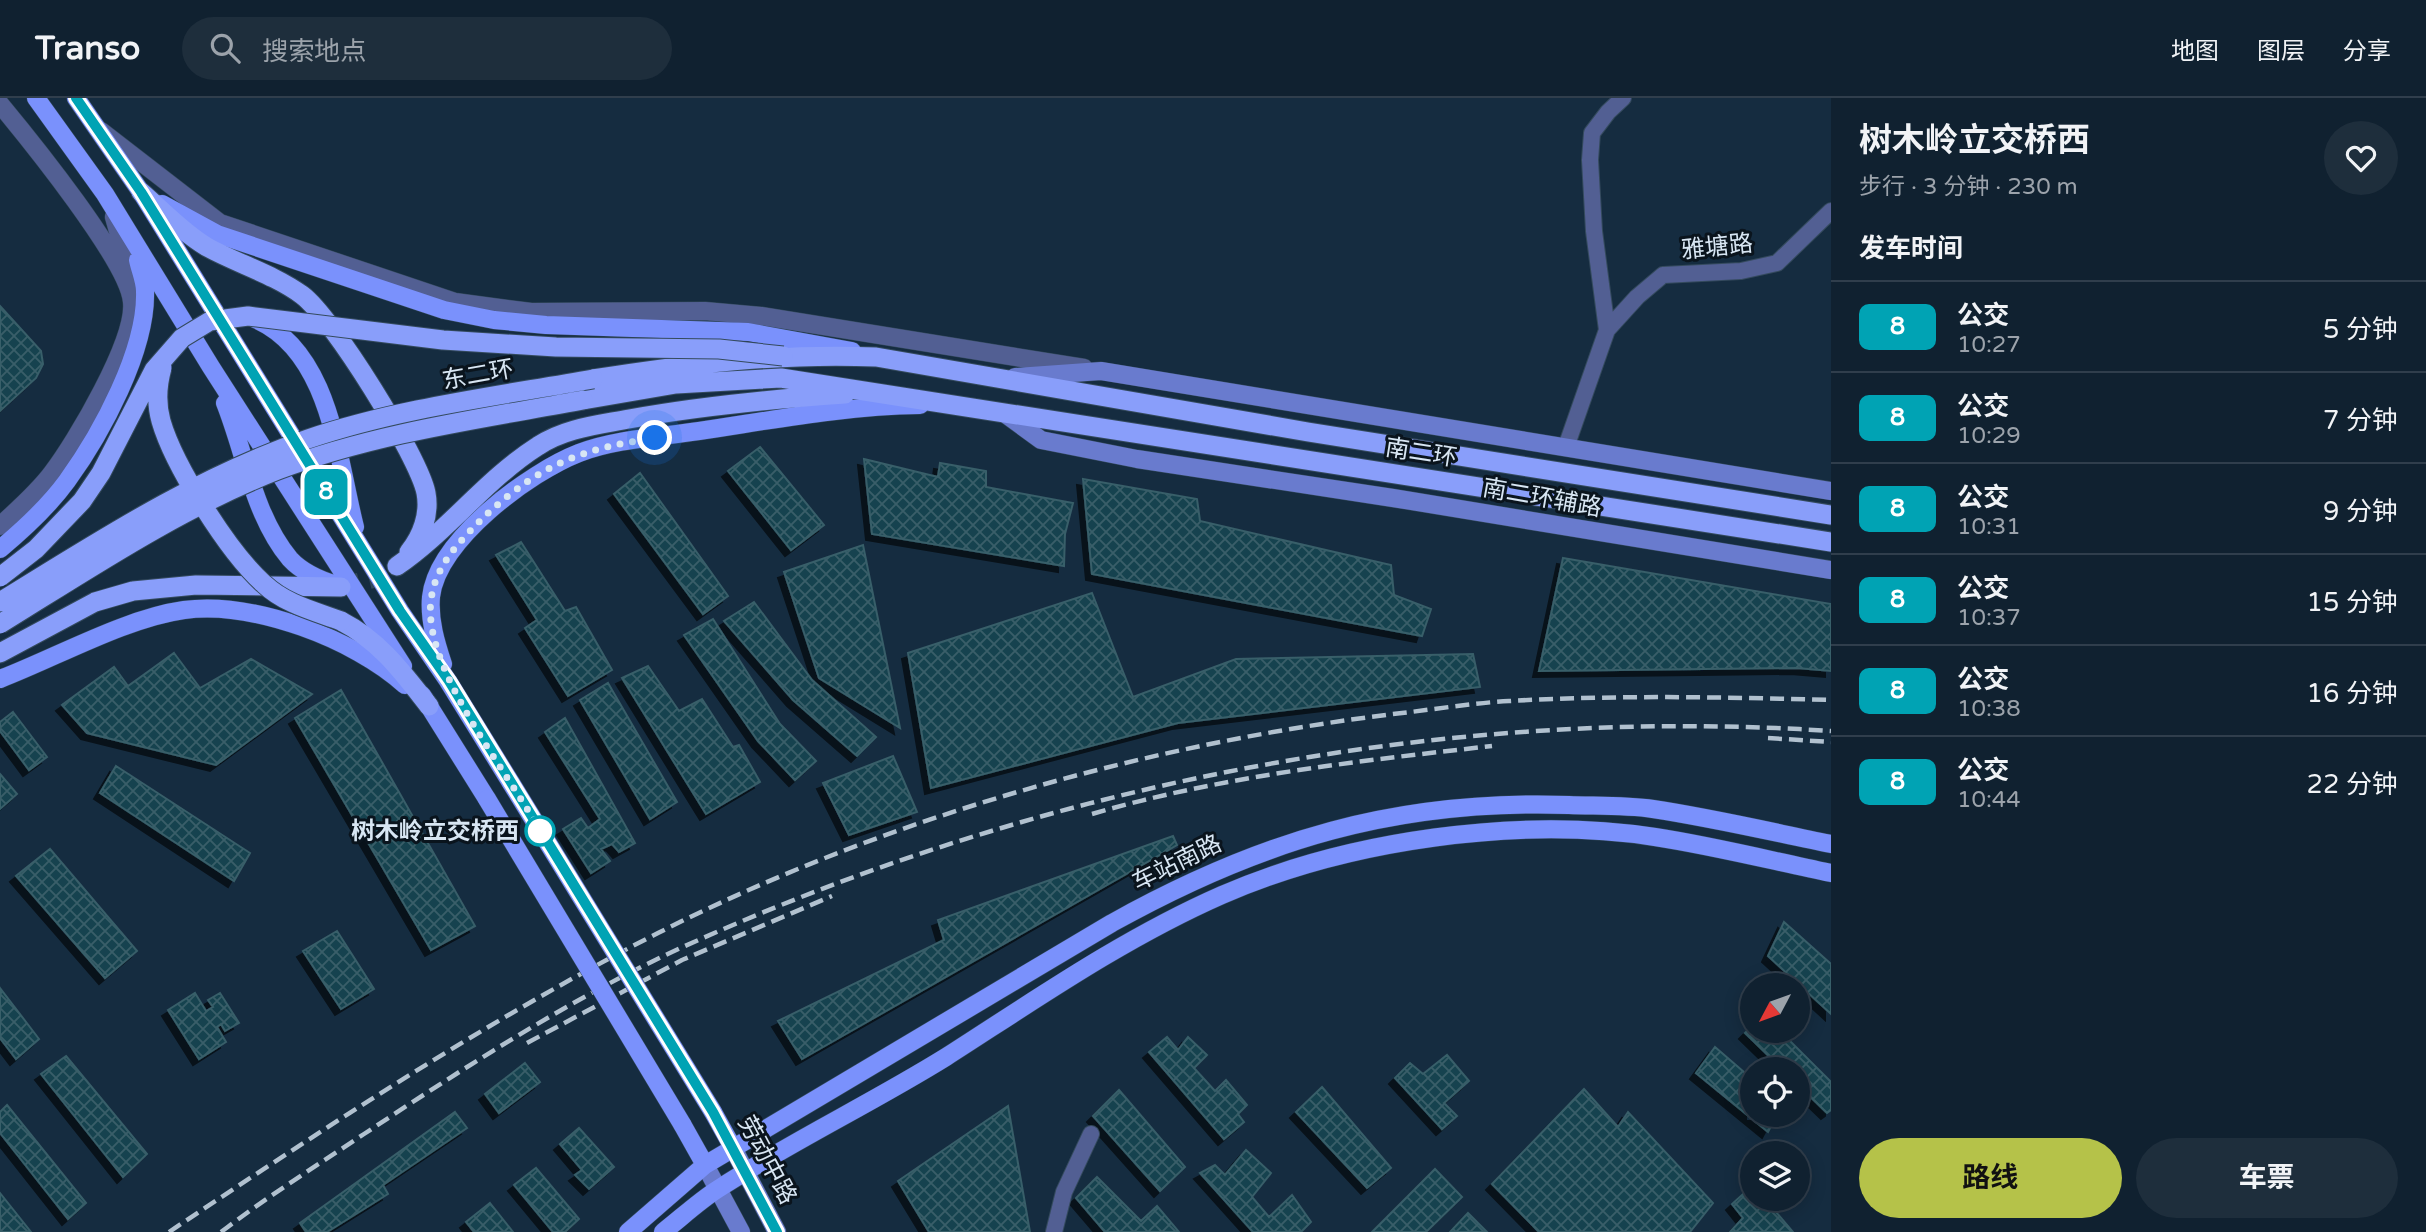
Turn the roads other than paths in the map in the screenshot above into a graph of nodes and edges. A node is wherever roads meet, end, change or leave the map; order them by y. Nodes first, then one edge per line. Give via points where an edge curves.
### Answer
1 (36, 98) edge
2 (76, 98) edge
3 (1623, 98) edge
4 (0, 104) edge
5 (101, 131) junction
6 (141, 192) junction
7 (105, 194) junction
8 (1831, 211) edge
9 (132, 302) junction
10 (248, 316) junction
11 (1607, 330) junction
12 (169, 351) junction
13 (783, 356) junction
14 (876, 357) junction
15 (211, 367) junction
16 (1101, 371) junction
17 (1006, 377) junction
18 (879, 391) junction
19 (956, 405) junction
20 (1004, 413) junction
21 (1566, 447) junction
22 (1831, 491) edge
23 (1831, 515) edge
24 (0, 526) edge
25 (1831, 542) edge
26 (359, 545) junction
27 (0, 550) edge
28 (1831, 570) edge
29 (0, 577) edge
30 (341, 587) joint
31 (0, 602) edge
32 (0, 624) edge
33 (0, 653) edge
34 (0, 680) edge
35 (449, 681) junction
36 (429, 706) junction
37 (1831, 844) edge
38 (1831, 873) edge
39 (1091, 1134) dead end
40 (733, 1149) junction
41 (705, 1165) junction
42 (746, 1173) junction
43 (718, 1189) junction
44 (628, 1232) edge
45 (663, 1232) edge
46 (741, 1232) edge
47 (777, 1232) edge
48 (1054, 1232) edge

1 - 7 main road
2 - 5 main road
3 - 11 street via 1592,133 1590,160
4 - 9 street via 102,239 121,270
5 - 6 main road
5 - 16 street via 220,223 455,302 531,312 705,311 761,316
6 - 14 main road via 216,234 432,307 494,320 748,332
6 - 18 highway via 206,246 303,296 353,359 420,471 426,494 426,517 419,538 397,566 524,455 568,432 723,403
6 - 26 main road
7 - 9 street via 124,246
7 - 15 main road
7 - 27 main road via 136,256 145,289 139,338 117,392 66,482 34,520
8 - 11 street, 雅塘路 via 1777,263 1741,271 1663,275
9 - 24 street via 121,350 72,444 31,498
10 - 12 highway, bridge via 210,321
10 - 13 highway, bridge via 443,340 719,349
10 - 26 main road, bridge via 283,335 309,365 328,420
11 - 21 street, 雅塘路
12 - 29 highway, bridge via 82,501 36,549
12 - 36 highway, bridge via 158,384 161,421 187,476 244,563 287,601 368,636
13 - 14 highway, 东二环
13 - 31 highway, 东二环, bridge via 709,362 567,384 395,416 309,439 176,497
14 - 17 highway, 东二环
15 - 30 main road via 269,526 291,559 309,574
15 - 36 main road
16 - 17 main road
16 - 21 main road
17 - 23 highway, 南二环 via 1308,432
18 - 19 highway, 东二环
18 - 32 highway, 东二环, bridge via 781,378 676,384 359,444 278,470 217,498
19 - 20 highway, 东二环
19 - 35 main road via 827,411 581,452 528,480 462,539 431,594 431,619
20 - 25 highway, 南二环
20 - 28 main road, 南二环辅路 via 1041,440 1124,456
21 - 22 main road
26 - 35 main road
30 - 33 highway via 164,586 133,591 95,602
34 - 36 main road via 148,620 183,610 229,612 284,622 371,659
35 - 40 main road, 劳动中路, bridge
36 - 41 main road, bridge
37 - 40 main road, 车站南路 via 1652,809 1535,804 1422,812 1326,830 1225,865 1169,891
38 - 42 main road, 车站南路 via 1653,837 1579,832 1496,832 1375,846 1269,877 1178,917
39 - 48 street via 1064,1192
40 - 41 main road, 车站南路
40 - 42 main road, 劳动中路
41 - 43 main road
41 - 44 main road, 车站南路
42 - 43 main road, 车站南路
42 - 47 main road, 劳动中路
43 - 45 main road, 车站南路
43 - 46 main road

